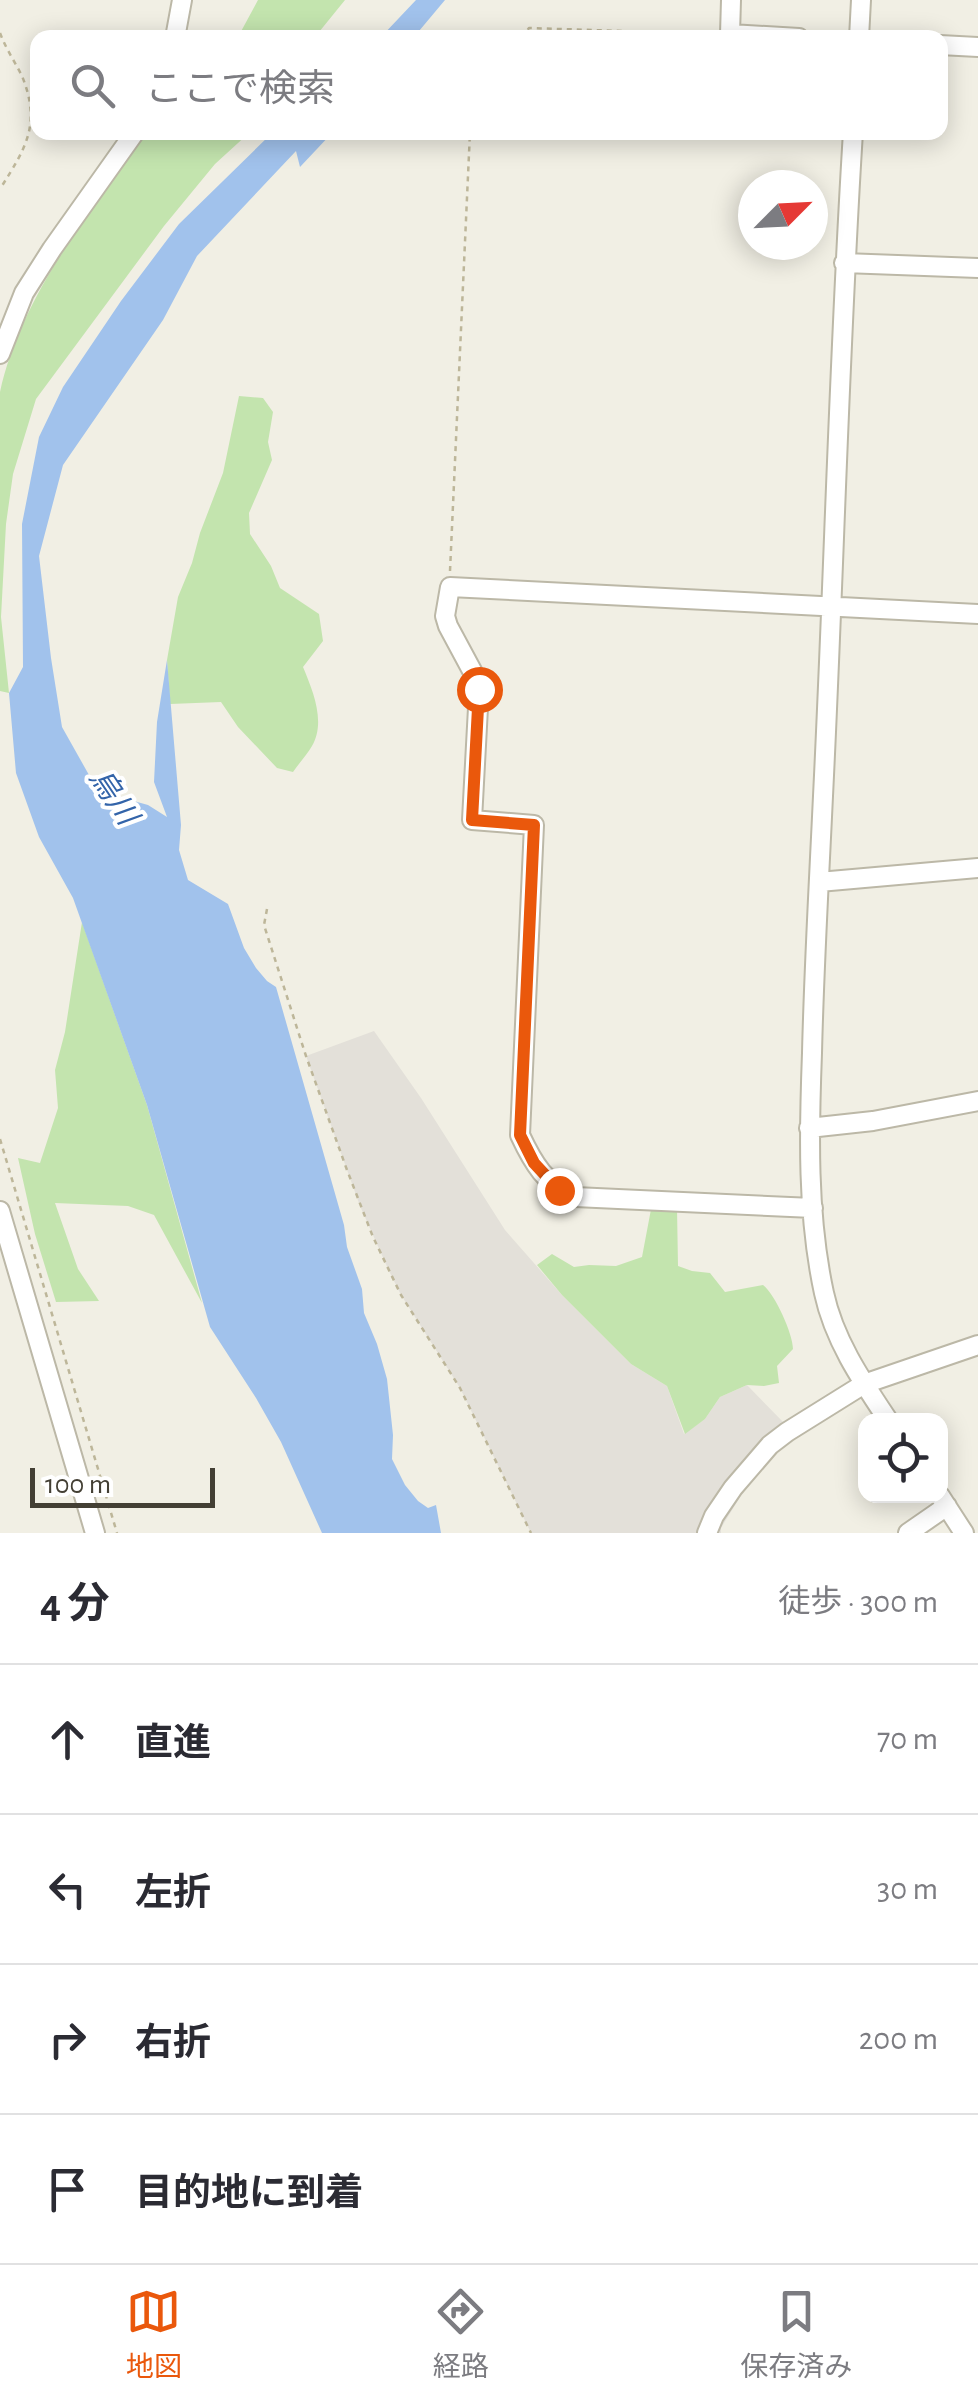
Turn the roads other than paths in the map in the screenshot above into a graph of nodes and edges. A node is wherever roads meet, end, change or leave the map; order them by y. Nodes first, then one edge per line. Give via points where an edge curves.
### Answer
1 (182, 0) edge
2 (731, 0) edge
3 (860, 0) edge
4 (176, 30) edge
5 (730, 30) edge
6 (859, 30) edge
7 (948, 45) edge
8 (978, 47) edge
9 (128, 140) edge
10 (852, 140) edge
11 (844, 263) junction
12 (978, 268) edge
13 (0, 353) edge
14 (833, 606) junction
15 (978, 614) edge
16 (978, 868) edge
17 (819, 882) junction
18 (978, 1102) edge
19 (810, 1128) junction
20 (813, 1208) junction
21 (0, 1210) edge
22 (977, 1347) edge
23 (864, 1384) junction
24 (883, 1413) edge
25 (941, 1503) edge
26 (944, 1503) edge
27 (95, 1533) edge
28 (707, 1533) edge
29 (908, 1533) edge
30 (964, 1533) edge

1 - 4 street
2 - 5 street
3 - 6 street
7 - 8 street
9 - 13 street via 24,293
10 - 11 street
11 - 12 street
11 - 14 street
14 - 15 street
14 - 17 street
14 - 20 street via 450,588 445,616 479,689 472,820 534,825 520,1135 534,1163 575,1197
16 - 17 street
17 - 19 street
18 - 19 street
19 - 20 street
20 - 23 street via 825,1298
21 - 27 street
22 - 23 street
23 - 24 street
23 - 28 street via 770,1445
25 - 29 street
26 - 30 street

